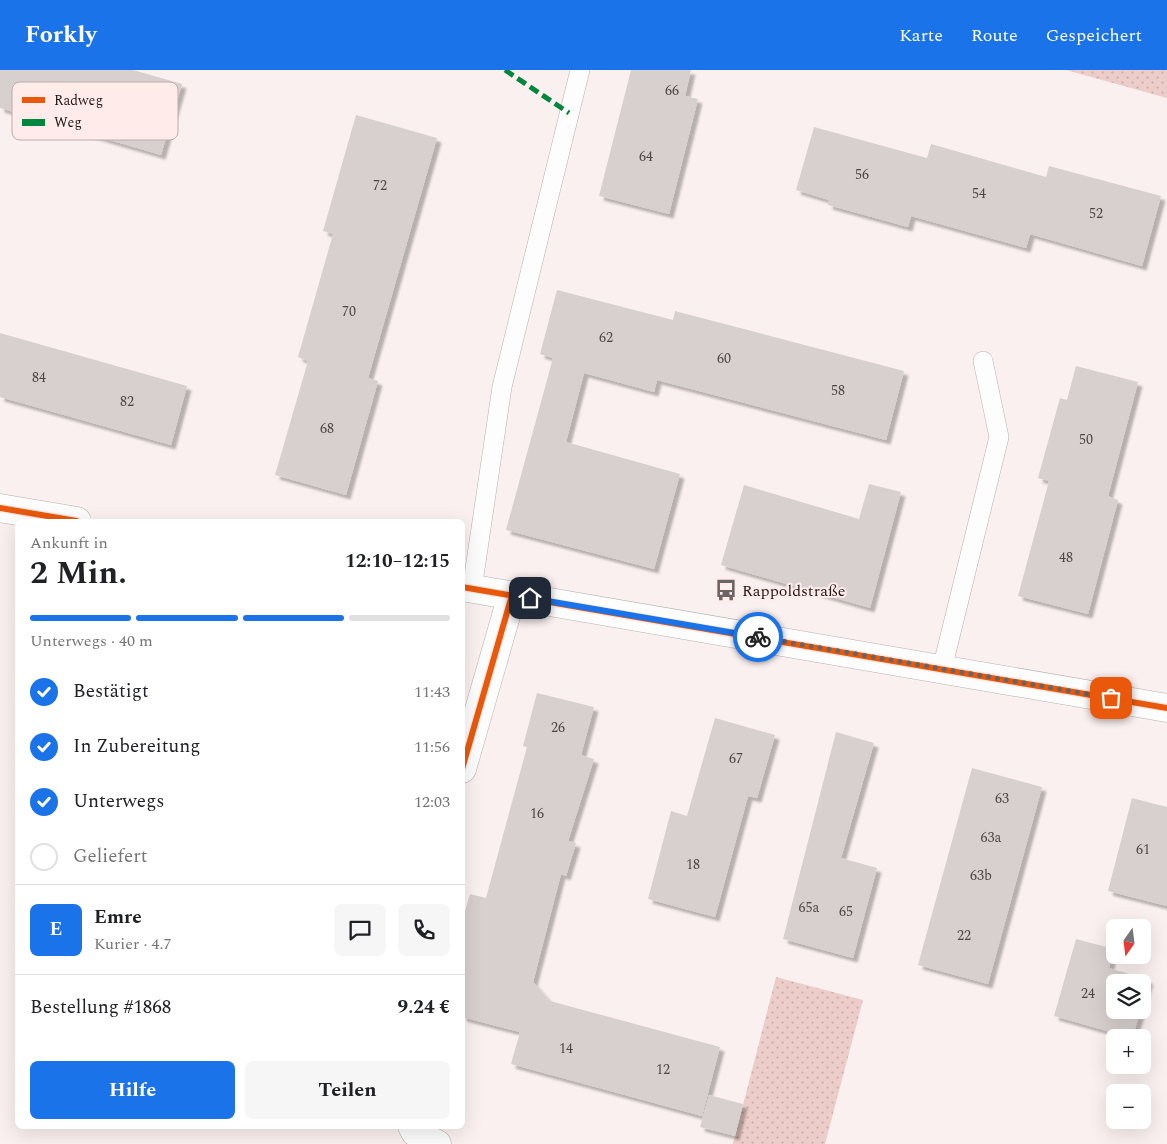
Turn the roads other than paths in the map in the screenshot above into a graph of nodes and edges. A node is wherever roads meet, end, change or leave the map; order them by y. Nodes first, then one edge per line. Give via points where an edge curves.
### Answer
1 (580, 70) edge
2 (984, 361) dead end
3 (0, 508) edge
4 (65, 519) edge
5 (468, 588) edge
6 (512, 595) junction
7 (942, 669) junction
8 (1167, 708) edge
9 (465, 759) edge
10 (414, 1129) edge
11 (437, 1144) edge

1 - 5 lane via 502,387
2 - 7 lane via 1000,437
3 - 4 street
5 - 6 street
6 - 7 street
6 - 9 street
7 - 8 street
10 - 11 street

